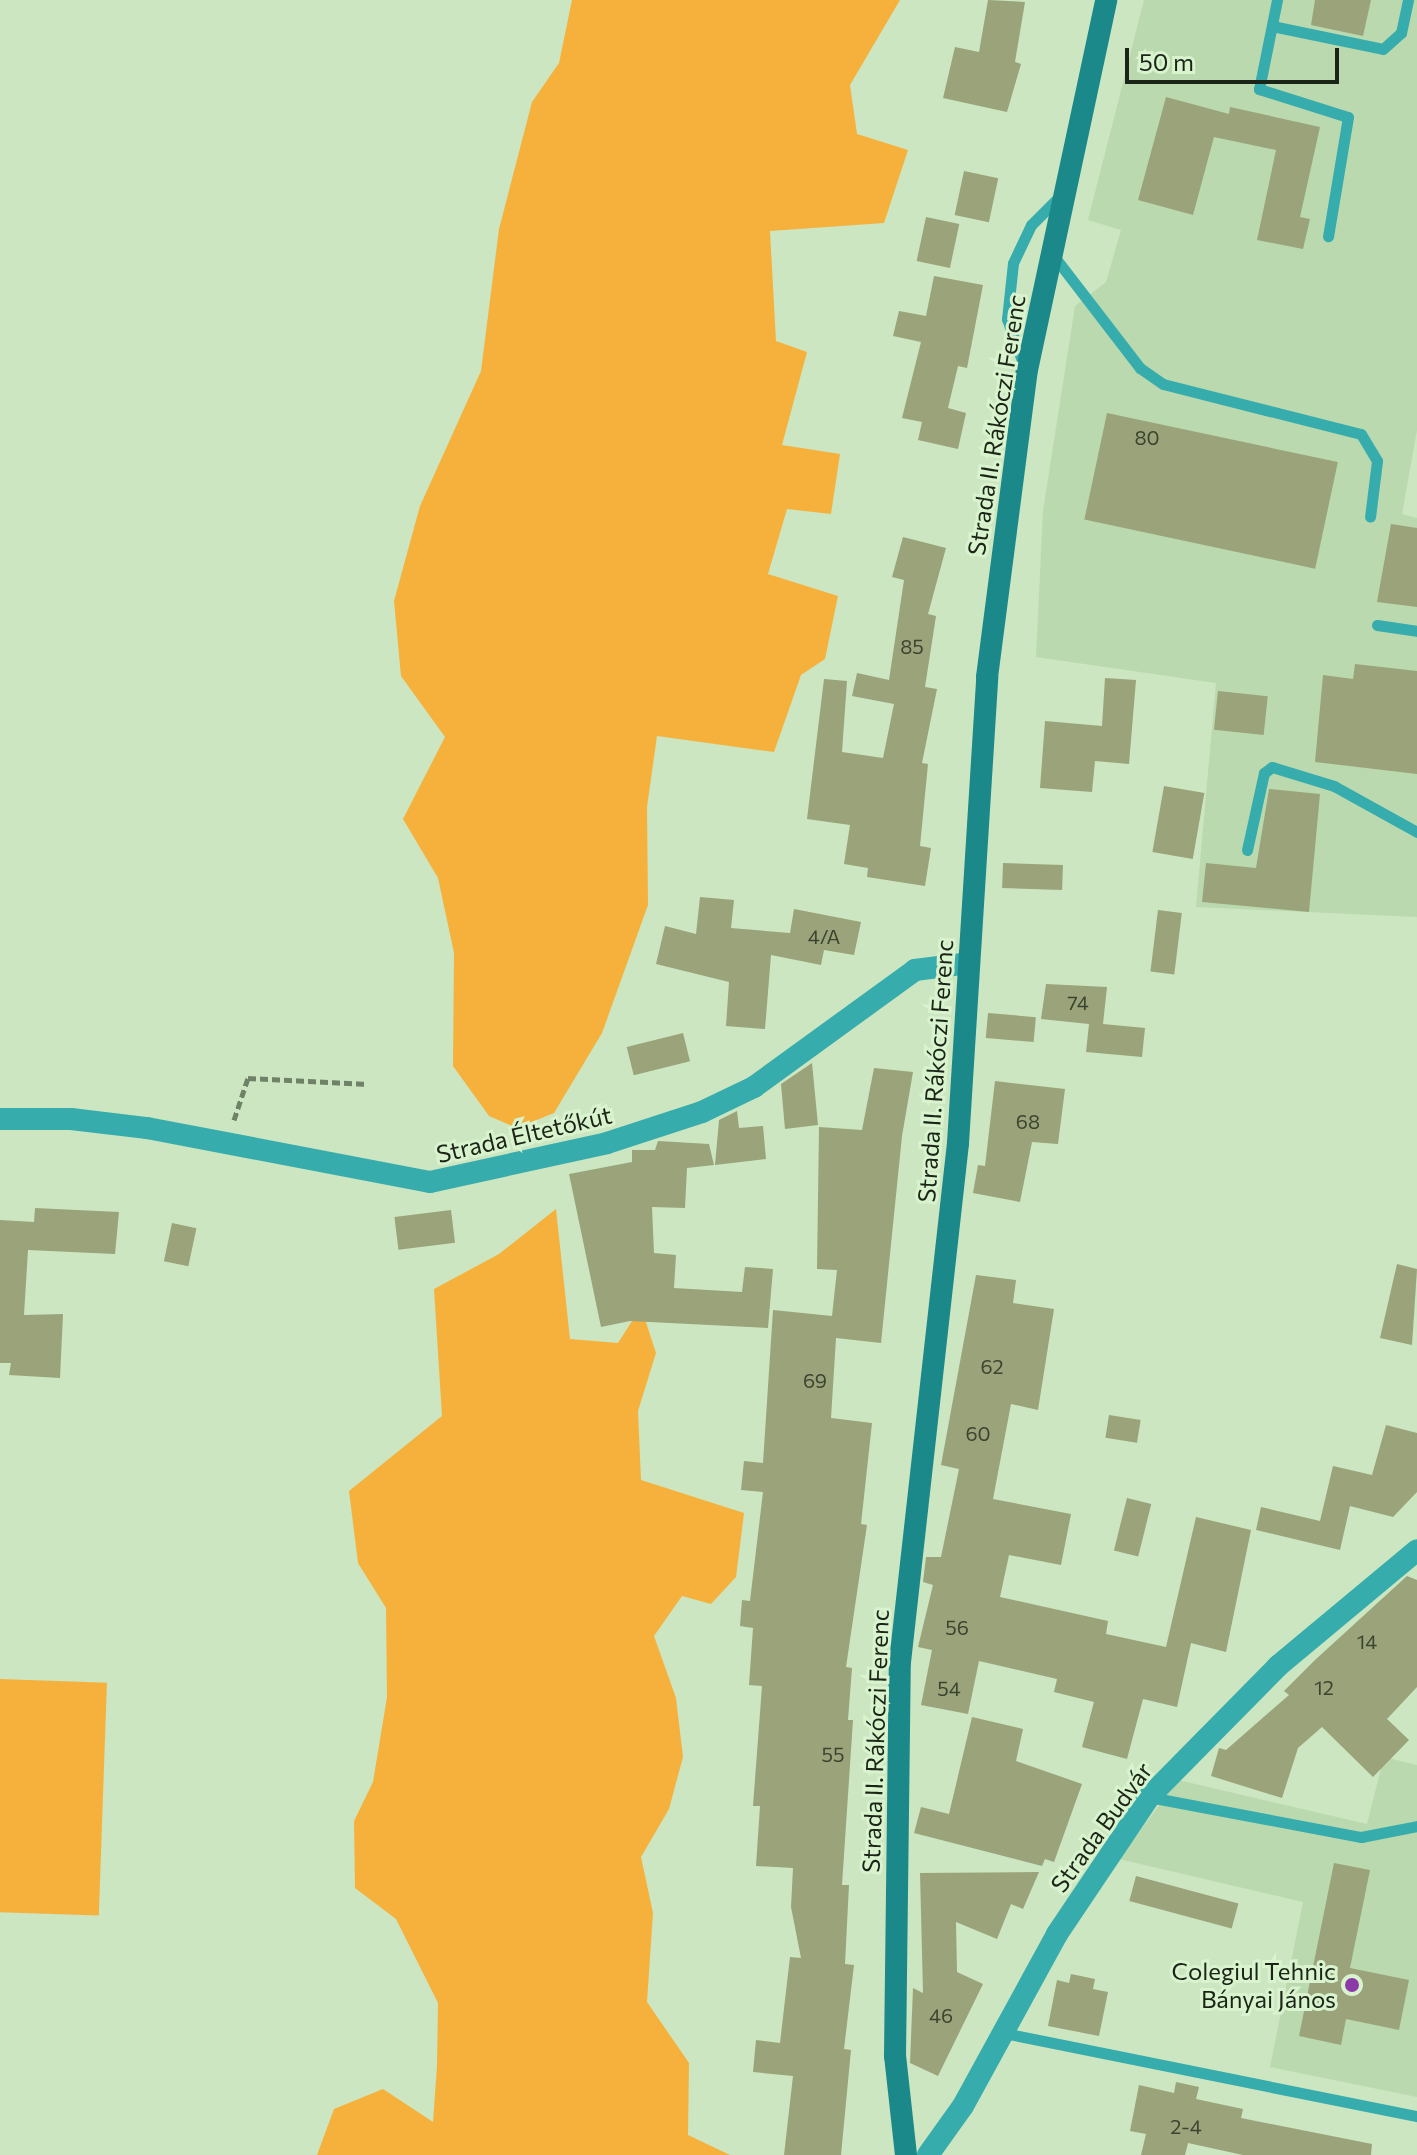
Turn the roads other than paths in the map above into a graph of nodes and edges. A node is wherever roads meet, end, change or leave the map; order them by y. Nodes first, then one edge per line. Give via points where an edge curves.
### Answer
1 (1106, 0) edge
2 (1277, 0) edge
3 (1408, 0) edge
4 (1272, 26) junction
5 (1061, 196) junction
6 (1328, 236) dead end
7 (1050, 252) junction
8 (1027, 370) junction
9 (1370, 517) dead end
10 (1377, 625) dead end
11 (1417, 631) edge
12 (1417, 832) edge
13 (1247, 850) dead end
14 (969, 963) junction
15 (0, 1119) edge
16 (1415, 1554) edge
17 (1149, 1797) junction
18 (1417, 1826) edge
19 (1004, 2033) junction
20 (1417, 2116) edge
21 (906, 2155) edge
22 (928, 2155) edge

1 - 5 main road, Strada II. Rákóczi Ferenc
2 - 4 lane
3 - 4 lane via 1401,33 1383,49
4 - 6 lane via 1259,89 1348,117
5 - 7 main road, Strada II. Rákóczi Ferenc
5 - 8 lane via 1031,225 1013,263 1007,319
7 - 8 main road, Strada II. Rákóczi Ferenc
7 - 9 lane via 1140,368 1163,384 1361,434 1377,461
8 - 14 main road, Strada II. Rákóczi Ferenc via 987,677
10 - 11 lane
12 - 13 lane via 1334,786 1272,767 1264,773
14 - 15 street, Strada Éltetőkút via 915,970 754,1087 702,1112 493,1171 430,1182 71,1119
14 - 21 main road, Strada II. Rákóczi Ferenc via 958,1143 900,1662 895,2056
16 - 17 street, Strada Budvár via 1278,1666
17 - 18 lane via 1361,1837
17 - 19 street, Strada Budvár via 1057,1934
19 - 20 lane
19 - 22 street, Strada Budvár

